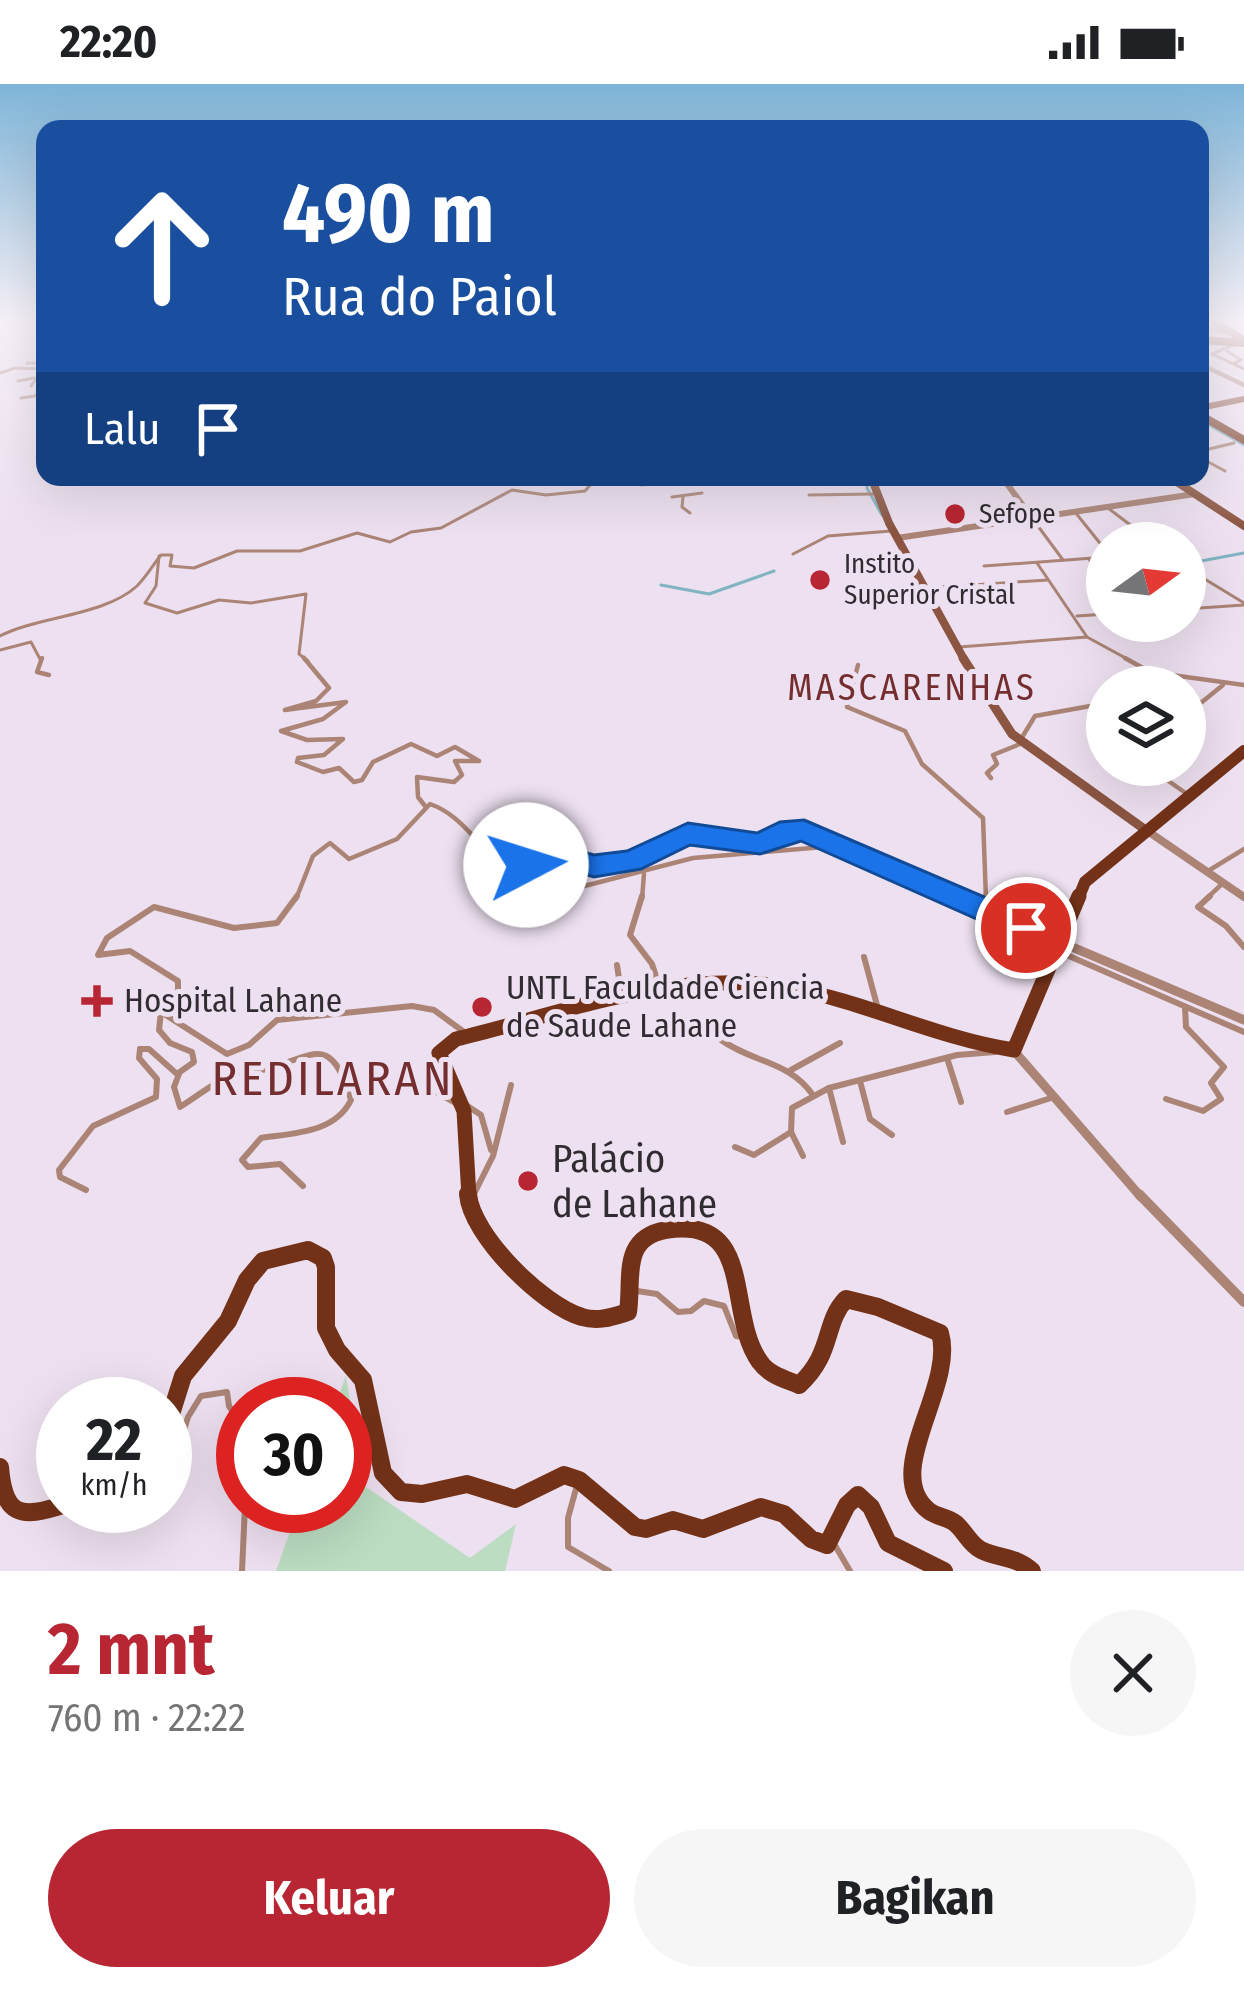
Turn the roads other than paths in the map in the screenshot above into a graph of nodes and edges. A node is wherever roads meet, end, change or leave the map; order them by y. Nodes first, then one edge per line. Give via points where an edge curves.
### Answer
1 (36, 395) edge
2 (21, 398) dead end
3 (1244, 403) edge
4 (1209, 409) edge
5 (1209, 419) edge
6 (1239, 442) edge
7 (1209, 448) edge
8 (1209, 462) edge
9 (1234, 471) dead end
10 (589, 486) edge
11 (871, 486) edge
12 (1009, 486) edge
13 (1183, 486) edge
14 (702, 494) dead end
15 (870, 494) junction
16 (1195, 494) junction
17 (809, 495) dead end
18 (671, 497) dead end
19 (683, 497) junction
20 (1181, 497) junction
21 (1214, 506) junction
22 (1108, 508) junction
23 (1075, 512) junction
24 (690, 513) dead end
25 (1032, 518) junction
26 (1126, 522) edge
27 (1244, 526) edge
28 (1086, 527) edge
29 (893, 533) junction
30 (794, 554) dead end
31 (158, 556) junction
32 (1086, 559) edge
33 (1063, 560) junction
34 (1037, 563) junction
35 (984, 566) dead end
36 (1048, 580) junction
37 (1206, 580) edge
38 (925, 588) junction
39 (1244, 604) edge
40 (1206, 607) edge
41 (1086, 615) edge
42 (1073, 616) junction
43 (0, 636) edge
44 (1086, 636) edge
45 (1086, 637) edge
46 (1096, 642) edge
47 (959, 647) junction
48 (0, 650) edge
49 (858, 665) dead end
50 (49, 675) dead end
51 (1222, 685) junction
52 (1244, 686) edge
53 (1206, 699) edge
54 (1086, 707) edge
55 (1021, 742) junction
56 (1244, 751) edge
57 (991, 778) dead end
58 (1176, 786) edge
59 (1187, 794) dead end
60 (425, 806) junction
61 (1147, 831) junction
62 (835, 846) junction
63 (1244, 849) edge
64 (1207, 872) junction
65 (645, 879) junction
66 (1223, 883) junction
67 (1244, 897) edge
68 (518, 903) dead end
69 (985, 909) junction
70 (1054, 945) junction
71 (1244, 947) edge
72 (863, 957) dead end
73 (616, 965) dead end
74 (658, 988) junction
75 (622, 998) junction
76 (1186, 1007) junction
77 (161, 1012) junction
78 (879, 1014) junction
79 (1244, 1020) edge
80 (1244, 1032) edge
81 (468, 1036) junction
82 (718, 1038) dead end
83 (840, 1042) dead end
84 (1006, 1050) junction
85 (947, 1058) junction
86 (791, 1070) junction
87 (179, 1074) junction
88 (860, 1081) junction
89 (511, 1085) dead end
90 (427, 1087) dead end
91 (829, 1088) junction
92 (813, 1095) junction
93 (1051, 1098) junction
94 (1166, 1099) dead end
95 (961, 1102) dead end
96 (462, 1103) junction
97 (1007, 1112) dead end
98 (790, 1132) junction
99 (892, 1135) dead end
100 (843, 1142) dead end
101 (734, 1147) dead end
102 (493, 1156) junction
103 (803, 1156) dead end
104 (303, 1186) dead end
105 (86, 1190) dead end
106 (469, 1204) junction
107 (632, 1289) junction
108 (1244, 1302) edge
109 (748, 1337) junction
110 (183, 1377) edge
111 (216, 1394) edge
112 (192, 1411) edge
113 (0, 1467) edge
114 (579, 1480) junction
115 (36, 1513) edge
116 (244, 1533) edge
117 (835, 1538) junction
118 (242, 1571) edge
119 (609, 1571) edge
120 (850, 1571) edge
121 (944, 1571) edge
122 (1032, 1571) edge

1 - 2 street
3 - 4 main road
5 - 6 main road
6 - 7 street
8 - 9 street
10 - 31 street via 546,495 512,490 441,528 390,542 357,533 300,551 234,551 189,569 170,566 169,554
11 - 15 main road
12 - 25 street
13 - 16 main road
14 - 19 street
15 - 17 street
15 - 29 main road
16 - 20 street
16 - 21 main road
18 - 19 street
19 - 24 street
20 - 21 street
20 - 22 street
21 - 27 main road
22 - 23 street
22 - 26 street
23 - 25 street
23 - 28 street
25 - 29 street
25 - 33 street
29 - 30 street via 828,536
29 - 38 main road
31 - 43 street via 134,589
31 - 60 street via 156,586 145,603 154,609 178,613 219,600 250,604 305,594 299,654 328,688 286,710 346,702 323,719 281,731 343,739 324,755 296,762 323,772 339,768 354,782 411,744 437,756 455,747 478,760 454,761 462,775 454,782 417,777
32 - 33 street
33 - 34 street
34 - 35 street
34 - 36 street
36 - 38 street
36 - 42 street
37 - 39 street
38 - 47 main road
39 - 40 street
41 - 42 street
42 - 44 street
45 - 47 street
46 - 51 street via 1150,672
47 - 55 main road
48 - 50 street via 32,642 42,658 37,672
49 - 69 street via 847,707 904,729 920,744 924,766 983,818
51 - 52 street
51 - 53 street
54 - 55 street via 1035,716
55 - 57 street via 992,755
55 - 61 main road
56 - 61 main road
58 - 59 street
60 - 62 street via 444,806 480,847 512,867 544,852 612,865 688,834 760,844 804,830
60 - 77 street via 404,834 360,856 349,859 330,843 320,847 303,893 277,923 234,928 154,907 107,938 98,955 130,951 178,981
61 - 64 street
61 - 70 main road via 1085,881
62 - 65 street via 694,857
62 - 69 street
63 - 64 street
64 - 66 street
65 - 68 street
65 - 74 street via 630,935
66 - 67 street
66 - 71 street via 1198,907
69 - 70 street
70 - 76 street
70 - 79 street
70 - 84 main road
72 - 78 street
73 - 75 street
74 - 75 main road
74 - 78 main road via 776,986
75 - 81 main road
76 - 80 street
76 - 94 street via 1186,1027 1224,1066 1211,1083 1221,1099 1203,1111
77 - 81 street via 223,1054 249,1045 277,1020 412,1006 444,1015
77 - 87 street via 159,1030 194,1056
78 - 84 main road
81 - 96 main road via 439,1053
82 - 86 street via 744,1058
83 - 86 street
84 - 85 street
84 - 93 street
85 - 88 street
85 - 95 street
86 - 92 street
87 - 104 street via 180,1107 234,1074 301,1054 337,1064 350,1094 344,1114 315,1130 261,1138 242,1160 248,1168 282,1166
87 - 105 street via 140,1049 157,1078 156,1097 93,1126 59,1170
88 - 91 street
88 - 99 street via 870,1119
89 - 102 street
90 - 96 street
91 - 92 street
91 - 100 street
92 - 98 street via 791,1108
93 - 97 street
93 - 108 street
96 - 102 street via 482,1115
96 - 106 main road
98 - 101 street via 754,1155
98 - 103 street
102 - 106 street
106 - 107 main road via 512,1266 565,1311 588,1321 623,1316
107 - 109 street via 657,1294 678,1312 704,1301 724,1306 736,1336
107 - 109 main road via 631,1257 646,1237 675,1229 705,1233 734,1263
109 - 122 main road via 759,1362 800,1385 846,1299 867,1300 940,1333 943,1375 913,1453 919,1498 972,1544
110 - 114 main road via 228,1321 255,1269 272,1255 308,1250 323,1258 326,1328 366,1389 391,1485 411,1495 467,1484 508,1499 563,1474
111 - 112 street via 201,1396
113 - 115 main road via 2,1493 14,1510
114 - 117 main road via 620,1519 646,1529 673,1520 703,1529 761,1507 784,1514 821,1545
114 - 119 street via 568,1547
116 - 118 street
117 - 120 street
117 - 121 main road via 845,1504 858,1495 888,1543

